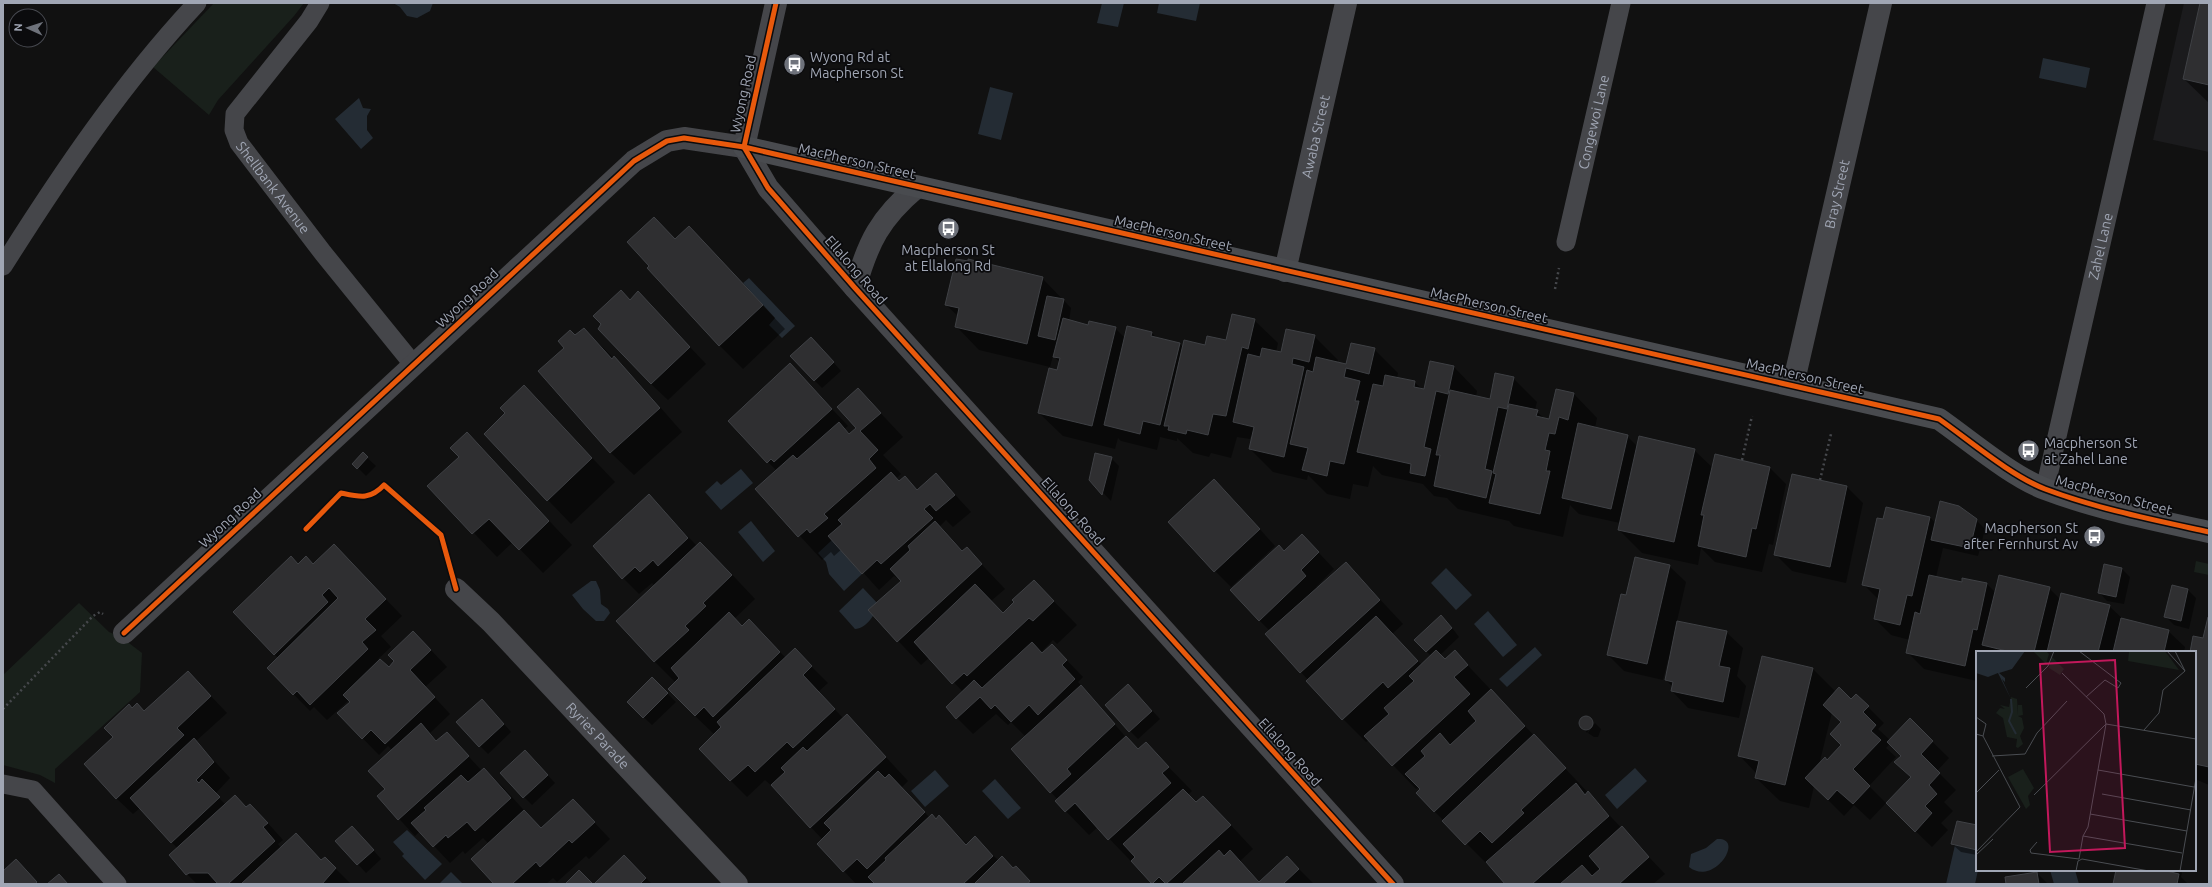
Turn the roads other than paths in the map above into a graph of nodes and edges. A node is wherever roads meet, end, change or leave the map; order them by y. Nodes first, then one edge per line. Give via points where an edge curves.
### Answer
1 (197, 3) edge
2 (320, 3) edge
3 (776, 3) edge
4 (1346, 3) edge
5 (1621, 3) edge
6 (1881, 3) edge
7 (2156, 3) edge
8 (744, 147) junction
9 (917, 187) junction
10 (1566, 242) dead end
11 (3, 266) edge
12 (1285, 271) junction
13 (855, 288) junction
14 (413, 364) junction
15 (1793, 385) junction
16 (2044, 489) junction
17 (2209, 532) edge
18 (456, 589) dead end
19 (124, 633) dead end
20 (3, 784) edge
21 (117, 884) edge
22 (737, 884) edge
23 (1393, 884) edge

1 - 11 lane via 165,37 96,128
2 - 14 lane, Shellbank Avenue via 235,114 234,130 239,143
3 - 8 street, Wyong Road
4 - 12 street, Awaba Street
5 - 10 lane, Congewoi Lane
6 - 15 street, Bray Street
7 - 16 lane, Zahel Lane
8 - 9 street, MacPherson Street
8 - 13 street, Ellalong Road via 768,188
8 - 14 street, Wyong Road via 684,138 667,141 634,160
9 - 12 street, MacPherson Street
9 - 13 street via 896,205 878,227 862,262
12 - 15 street, MacPherson Street
13 - 23 street, Ellalong Road
14 - 19 street, Wyong Road
15 - 16 street, MacPherson Street via 1939,419
16 - 17 street, MacPherson Street via 2125,513
18 - 22 street, Ryries Parade via 491,622
20 - 21 lane via 33,790

